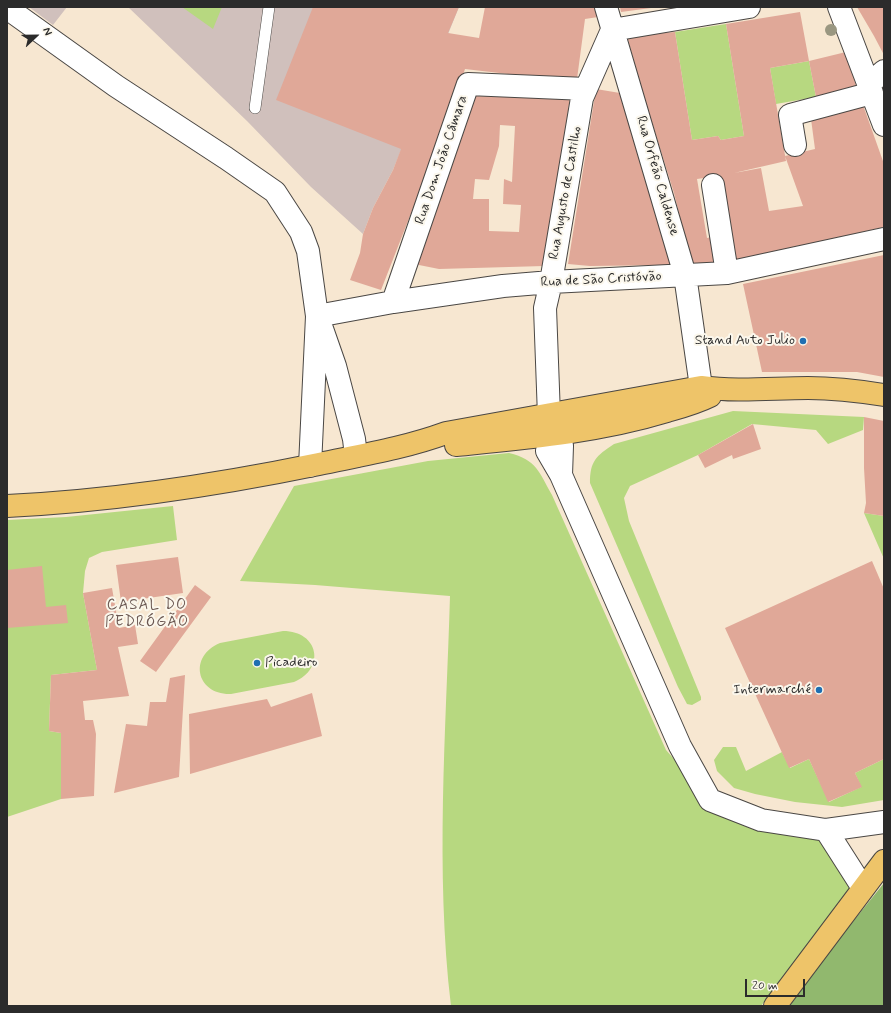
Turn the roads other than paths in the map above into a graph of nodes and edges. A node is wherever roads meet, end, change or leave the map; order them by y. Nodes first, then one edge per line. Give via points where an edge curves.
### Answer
1 (269, 7) edge
2 (606, 7) edge
3 (749, 7) edge
4 (839, 7) edge
5 (7, 8) edge
6 (612, 30) junction
7 (586, 89) junction
8 (879, 99) edge
9 (255, 108) dead end
10 (794, 145) dead end
11 (712, 185) dead end
12 (884, 239) edge
13 (727, 273) junction
14 (685, 276) junction
15 (551, 282) junction
16 (393, 302) junction
17 (317, 316) junction
18 (711, 389) junction
19 (884, 395) edge
20 (551, 426) junction
21 (356, 456) junction
22 (310, 466) junction
23 (7, 506) edge
24 (884, 822) edge
25 (826, 830) junction
26 (884, 861) edge
27 (863, 888) junction
28 (775, 1006) edge

1 - 9 lane
2 - 6 street, Rua Orfeão Caldense
3 - 6 street
4 - 8 street
5 - 17 street via 116,86 275,192 301,232 308,251
6 - 7 street
6 - 14 street, Rua Orfeão Caldense via 639,113
7 - 15 street, Rua Augusto de Castilho via 582,98
7 - 16 street, Rua Dom João Câmara via 468,84
8 - 10 street via 790,115
11 - 13 street
12 - 13 street, Rua de São Cristóvão
13 - 14 street, Rua de São Cristóvão
14 - 15 street, Rua de São Cristóvão
14 - 18 street, Rua Orfeão Caldense
15 - 16 street, Rua de São Cristóvão via 503,286
15 - 20 street, Rua Augusto de Castilho via 544,308
16 - 17 street, Rua de São Cristóvão
17 - 21 street via 335,366
17 - 22 street
18 - 19 main road via 810,388
18 - 20 main road via 701,401 649,417
20 - 21 main road via 447,446 416,444
20 - 25 street via 562,446 561,475 680,746 710,800 761,820
21 - 22 main road
22 - 23 main road via 170,490 41,505
24 - 25 street
25 - 27 street
26 - 27 main road
27 - 28 main road

